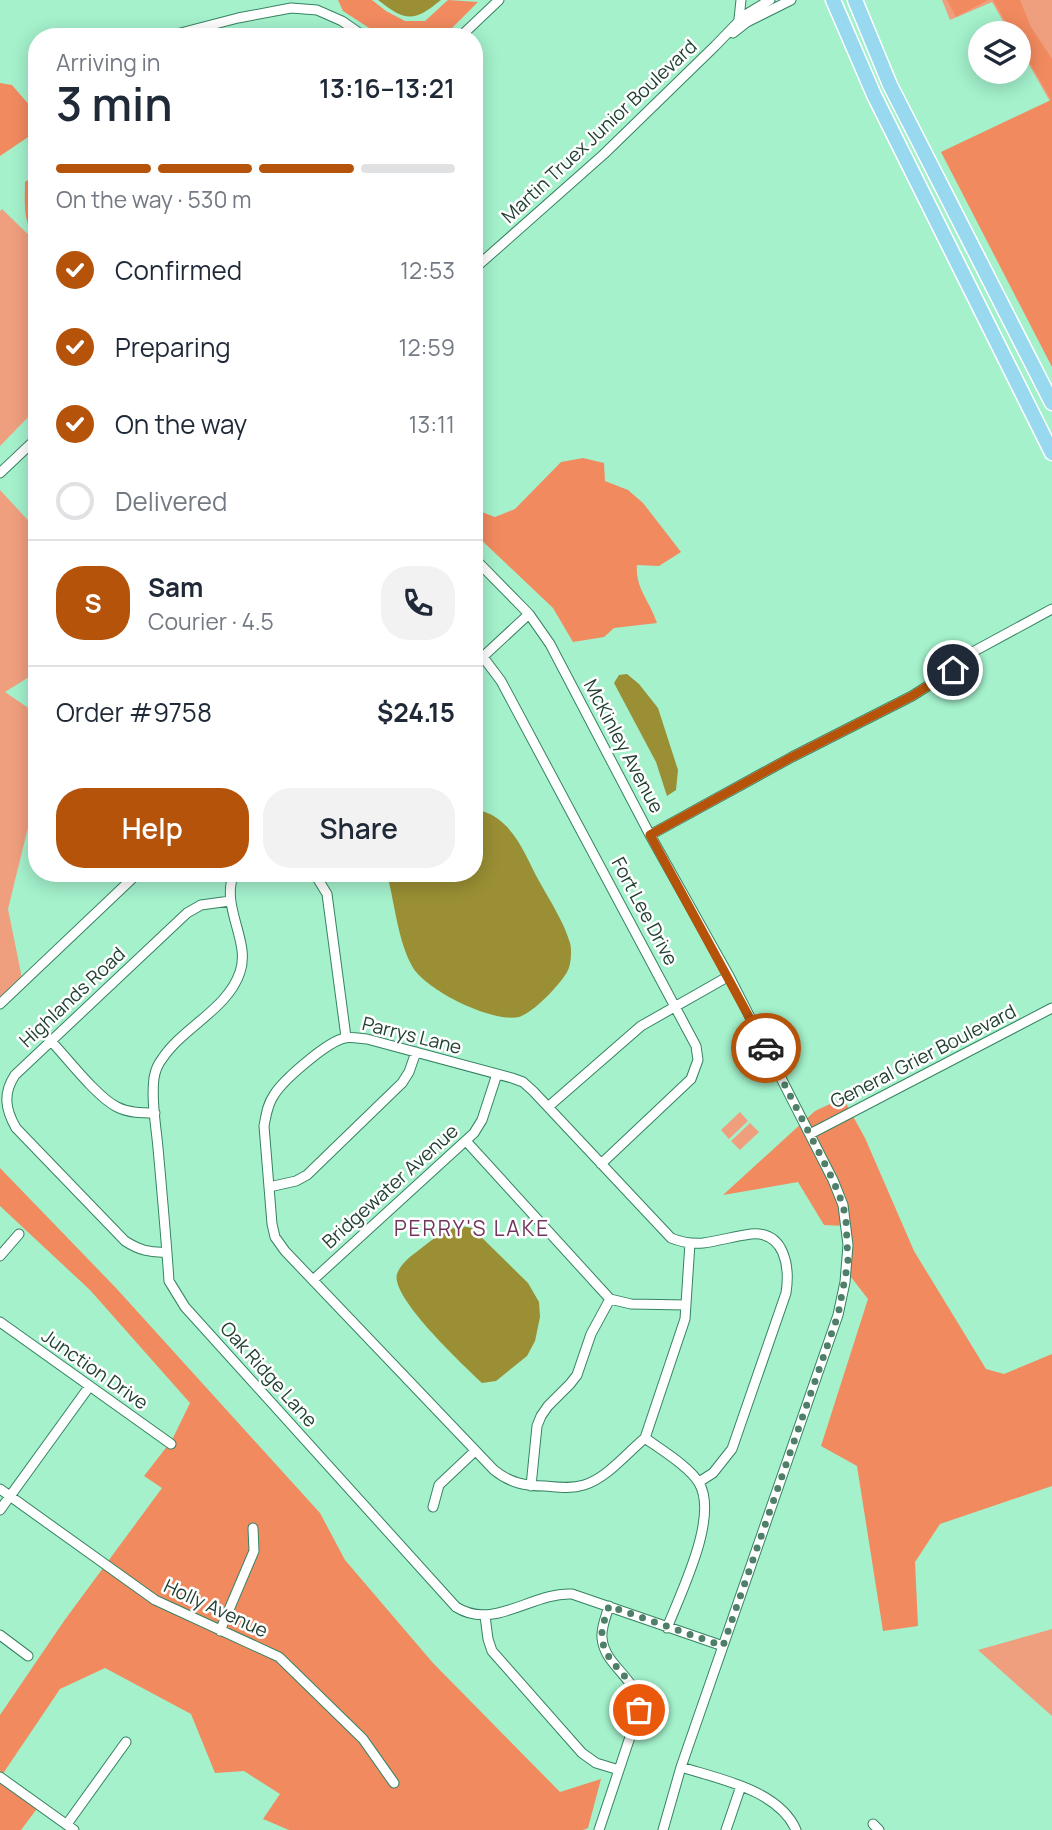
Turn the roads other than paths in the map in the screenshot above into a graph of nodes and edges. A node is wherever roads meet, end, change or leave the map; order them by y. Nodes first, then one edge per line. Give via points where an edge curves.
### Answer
1 (499, 0) edge
2 (741, 0) edge
3 (770, 0) edge
4 (791, 0) edge
5 (855, 0) edge
6 (757, 3) edge
7 (832, 3) edge
8 (307, 4) edge
9 (319, 5) edge
10 (753, 19) junction
11 (739, 20) junction
12 (200, 28) edge
13 (352, 28) edge
14 (469, 28) edge
15 (715, 46) junction
16 (483, 262) edge
17 (1052, 403) edge
18 (28, 447) edge
19 (1052, 453) edge
20 (0, 473) edge
21 (483, 567) edge
22 (1052, 609) edge
23 (529, 614) junction
24 (483, 657) joint
25 (650, 835) junction
26 (129, 882) edge
27 (231, 882) edge
28 (320, 882) edge
29 (230, 901) junction
30 (729, 976) junction
31 (0, 1004) edge
32 (676, 1006) junction
33 (1052, 1008) edge
34 (346, 1037) junction
35 (51, 1041) junction
36 (416, 1052) junction
37 (497, 1074) junction
38 (548, 1107) junction
39 (155, 1113) junction
40 (810, 1134) junction
41 (466, 1141) junction
42 (601, 1164) junction
43 (269, 1187) junction
44 (19, 1234) dead end
45 (690, 1243) junction
46 (167, 1252) junction
47 (0, 1256) edge
48 (313, 1280) junction
49 (610, 1299) junction
50 (686, 1305) junction
51 (0, 1322) edge
52 (89, 1387) junction
53 (645, 1438) junction
54 (171, 1444) dead end
55 (475, 1451) junction
56 (699, 1482) junction
57 (531, 1486) junction
58 (0, 1489) edge
59 (10, 1496) junction
60 (433, 1507) dead end
61 (0, 1510) edge
62 (253, 1528) dead end
63 (609, 1606) junction
64 (485, 1616) junction
65 (667, 1628) junction
66 (220, 1631) junction
67 (0, 1636) edge
68 (723, 1646) junction
69 (28, 1656) dead end
70 (126, 1742) dead end
71 (681, 1766) junction
72 (619, 1770) junction
73 (0, 1777) edge
74 (394, 1783) dead end
75 (741, 1786) junction
76 (71, 1827) edge
77 (599, 1830) edge
78 (663, 1830) edge
79 (726, 1830) edge
80 (796, 1830) edge

1 - 14 street
2 - 11 street
3 - 6 street, Martin Truex Junior Boulevard
4 - 10 street, Martin Truex Junior Boulevard
5 - 17 highway via 894,93
6 - 10 street
6 - 11 street, Martin Truex Junior Boulevard
7 - 19 highway
8 - 9 street
8 - 12 street
9 - 13 street
10 - 15 street, Martin Truex Junior Boulevard
11 - 15 street, Martin Truex Junior Boulevard
15 - 16 street, Martin Truex Junior Boulevard
18 - 20 street
21 - 23 street, McKinley Avenue
22 - 25 street via 969,654 912,696
23 - 24 street
23 - 25 street, McKinley Avenue via 550,644
24 - 32 street, Fort Lee Drive via 501,681
25 - 30 street, McKinley Avenue
26 - 31 street
27 - 29 street, Oak Ridge Lane
28 - 34 street via 327,894
29 - 35 street, Highlands Road via 201,905 187,913
29 - 39 street, Oak Ridge Lane via 241,970 229,992 160,1061 154,1076
30 - 32 street
30 - 40 street, McKinley Avenue
32 - 38 street via 627,1036
32 - 42 street, Fort Lee Drive via 696,1046 695,1072
33 - 40 street, General Grier Boulevard
34 - 36 street, Parrys Lane
34 - 43 street, Parrys Lane via 325,1049 274,1095 264,1126
35 - 39 street via 116,1107
35 - 46 street, Highlands Road via 7,1086 9,1116 125,1241 152,1253
36 - 37 street, Parrys Lane
36 - 43 street via 402,1083 307,1175
37 - 38 street, Parrys Lane via 523,1082
37 - 41 street, Bridgewater Avenue via 482,1120
38 - 42 street, Parrys Lane
39 - 46 street, Oak Ridge Lane
40 - 68 street, McKinley Avenue via 843,1205 848,1245 845,1282 838,1315
41 - 48 street, Bridgewater Avenue
41 - 49 street
42 - 45 street, Parrys Lane via 671,1238
43 - 48 street, Parrys Lane via 275,1237
44 - 47 street
45 - 50 street
45 - 56 street via 749,1234 768,1237 783,1252 789,1277 732,1449 713,1473
46 - 64 street, Oak Ridge Lane via 169,1281 185,1307 451,1604
48 - 55 street, Parrys Lane
49 - 50 street
49 - 57 street via 577,1375 541,1416
50 - 53 street
51 - 52 street, Junction Drive
52 - 54 street, Junction Drive
52 - 59 street
53 - 56 street
53 - 57 street, Parrys Lane via 585,1485
55 - 57 street, Parrys Lane via 502,1477
55 - 60 street via 439,1485
56 - 65 street via 705,1500 704,1529
58 - 59 street, Holly Avenue
59 - 61 street
59 - 66 street, Holly Avenue via 155,1600
62 - 66 street via 254,1551
63 - 64 street via 559,1594
63 - 65 street
63 - 72 street via 602,1630 604,1648 634,1688 639,1704
64 - 72 street via 489,1643 506,1667 582,1753
65 - 68 street
66 - 74 street, Holly Avenue via 270,1652 291,1668 363,1739
67 - 69 street
68 - 71 street, McKinley Avenue
70 - 76 street
71 - 75 street
71 - 78 street, McKinley Avenue
72 - 77 street
73 - 76 street
75 - 79 street
75 - 80 street via 765,1796

